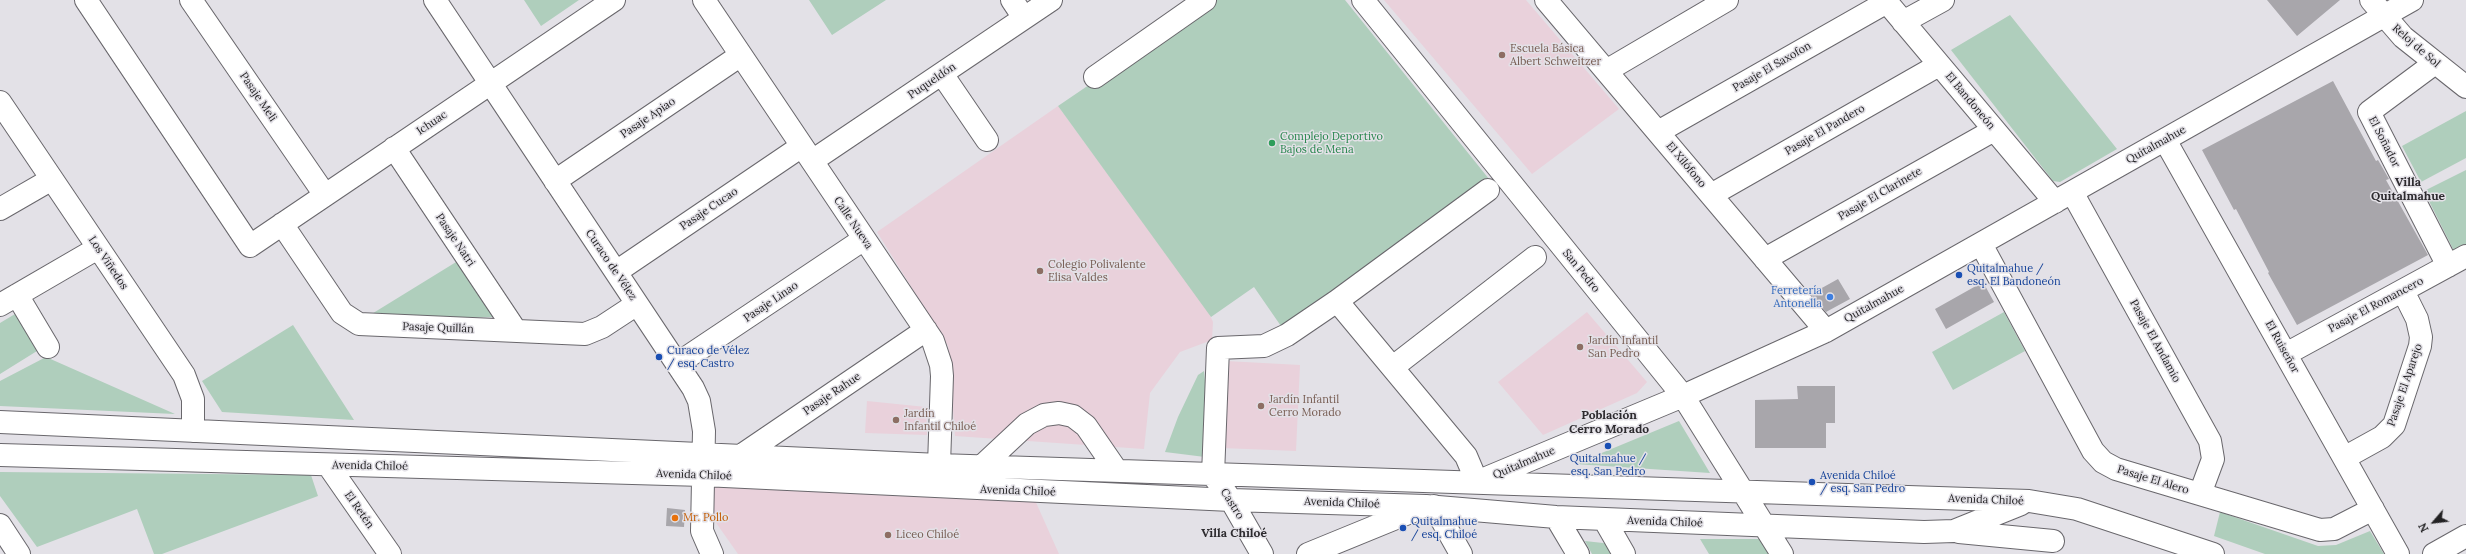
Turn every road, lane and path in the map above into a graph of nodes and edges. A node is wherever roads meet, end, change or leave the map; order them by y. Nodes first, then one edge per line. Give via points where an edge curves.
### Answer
1 (86, 0) edge
2 (191, 0) edge
3 (435, 0) edge
4 (614, 0) edge
5 (704, 0) edge
6 (1012, 0) edge
7 (1051, 0) edge
8 (1205, 0) edge
9 (1363, 0) edge
10 (1727, 0) edge
11 (1943, 0) edge
12 (2412, 0) edge
13 (1886, 1) edge
14 (1554, 2) edge
15 (2377, 8) edge
16 (1024, 18) junction
17 (1903, 22) junction
18 (741, 55) junction
19 (2435, 63) junction
20 (1940, 65) junction
21 (1606, 71) junction
22 (942, 74) junction
23 (1095, 77) dead end
24 (491, 83) junction
25 (2466, 87) edge
26 (2, 108) edge
27 (1994, 130) junction
28 (1658, 132) junction
29 (987, 140) dead end
30 (2165, 140) junction
31 (394, 148) junction
32 (807, 154) junction
33 (52, 179) junction
34 (556, 180) junction
35 (1488, 190) dead end
36 (325, 195) junction
37 (1711, 195) junction
38 (2063, 197) junction
39 (0, 209) edge
40 (282, 224) junction
41 (864, 239) junction
42 (1981, 244) junction
43 (98, 248) junction
44 (1535, 257) dead end
45 (1765, 259) junction
46 (2457, 261) edge
47 (616, 272) junction
48 (2402, 291) junction
49 (9, 300) edge
50 (1337, 301) junction
51 (637, 304) junction
52 (926, 330) junction
53 (516, 331) junction
54 (1826, 331) junction
55 (48, 347) dead end
56 (2286, 354) junction
57 (677, 364) junction
58 (1393, 367) junction
59 (1683, 396) junction
60 (0, 422) edge
61 (193, 431) junction
62 (0, 455) edge
63 (739, 457) junction
64 (2344, 458) junction
65 (328, 465) junction
66 (703, 465) junction
67 (939, 465) junction
68 (982, 466) junction
69 (1117, 471) junction
70 (1213, 475) junction
71 (1477, 482) junction
72 (1741, 491) junction
73 (2200, 494) junction
74 (1231, 500) junction
75 (2029, 501) junction
76 (1430, 506) junction
77 (2373, 509) junction
78 (1556, 517) junction
79 (1604, 519) junction
80 (0, 525) edge
81 (1765, 526) junction
82 (1954, 531) junction
83 (2466, 536) edge
84 (2053, 541) dead end
85 (19, 554) edge
86 (390, 554) edge
87 (712, 554) edge
88 (1262, 554) edge
89 (1308, 554) edge
90 (1462, 554) edge
91 (1578, 554) edge
92 (1624, 554) edge
93 (1782, 554) edge
94 (2213, 554) edge
95 (2398, 554) edge
96 (2434, 554) edge

1 - 40 street, Ichuac via 250,246
2 - 36 street, Pasaje Meli
3 - 24 street, Curaco de Vélez
4 - 24 street, Ichuac
5 - 18 street, Calle Nueva
6 - 16 street
7 - 16 street, Puqueldón
8 - 23 street
9 - 59 street, San Pedro
10 - 21 street
11 - 17 street
12 - 15 street, Quitalmahue
13 - 17 street, El Bandoneón
13 - 28 street, Pasaje El Saxofon
14 - 21 street, El Xilófono
15 - 19 street, Reloj de Sol via 2394,29
15 - 30 street, Quitalmahue
16 - 22 street, Puqueldón
17 - 20 street, El Bandoneón
18 - 32 street, Calle Nueva
18 - 34 street, Pasaje Apiao
19 - 25 street, Reloj de Sol
19 - 46 street, El Soñador via 2368,112
20 - 27 street, El Bandoneón
20 - 37 street, Pasaje El Pandero
21 - 28 street, El Xilófono
22 - 29 street
22 - 32 street, Puqueldón
24 - 31 street, Ichuac
24 - 34 street, Curaco de Vélez
26 - 33 street, Los Viñedos
27 - 38 street, El Bandoneón
27 - 45 street, Pasaje El Clarinete
28 - 37 street, El Xilófono
30 - 38 street, Quitalmahue
30 - 56 street, El Ruiseñor
31 - 36 street, Ichuac
31 - 53 street, Pasaje Natri
32 - 41 street, Calle Nueva
32 - 47 street, Pasaje Cucao
33 - 39 street
33 - 43 street, Los Viñedos
34 - 47 street, Curaco de Vélez
35 - 50 street
36 - 40 street, Ichuac
37 - 45 street, El Xilófono
38 - 42 street, Quitalmahue
38 - 73 street, Pasaje El Andamio via 2210,441 2213,459
40 - 53 street, Pasaje Quillán via 342,313 351,321 366,325
41 - 52 street, Calle Nueva
41 - 57 street, Pasaje Linao
42 - 54 street, Quitalmahue
42 - 73 street, Pasaje El Alero via 2097,457 2116,469
43 - 49 street
43 - 61 street, Los Viñedos via 188,383 193,399
44 - 58 street
45 - 54 street, El Xilófono
46 - 48 street, Pasaje El Romancero
47 - 51 street, Curaco de Vélez
48 - 56 street, Pasaje El Romancero
48 - 64 street, Pasaje El Aparejo via 2417,319 2421,337 2394,425 2382,437
49 - 55 street
50 - 58 street
50 - 70 street via 1287,335 1264,346 1218,348
51 - 53 street, Pasaje Quillán via 590,333
51 - 57 street, Curaco de Vélez
52 - 63 street, Pasaje Rahue
52 - 67 street, Calle Nueva via 938,353 942,376
54 - 59 street, Quitalmahue
56 - 64 street, El Ruiseñor
57 - 66 street, Curaco de Vélez via 699,401 704,431
58 - 71 street via 1466,456
59 - 71 street, Quitalmahue
59 - 72 street, San Pedro
60 - 61 street, Avenida Chiloé
61 - 66 street, Avenida Chiloé
62 - 65 street, Avenida Chiloé
63 - 66 street, Avenida Chiloé
63 - 67 street, Avenida Chiloé
64 - 77 street, El Ruiseñor
65 - 66 street, Avenida Chiloé
65 - 86 street, El Retén
66 - 74 street, Avenida Chiloé
66 - 87 street, Curaco de Vélez via 702,531
67 - 68 street, Avenida Chiloé
68 - 69 street, Avenida Chiloé
68 - 69 street via 1027,424 1044,415 1059,412 1073,416 1086,426
69 - 70 street, Avenida Chiloé
70 - 71 street, Avenida Chiloé
70 - 74 street, Castro
71 - 72 street, Avenida Chiloé
71 - 76 street, Quitalmahue
72 - 75 street, Avenida Chiloé
72 - 81 street, San Pedro
73 - 77 street, Pasaje El Alero via 2320,530 2334,529
74 - 76 street, Avenida Chiloé
74 - 88 street, Castro
75 - 82 street, Avenida Chiloé
75 - 94 street, Avenida Chiloé via 2077,509
76 - 78 street, Avenida Chiloé
76 - 89 street, Quitalmahue
76 - 90 street
77 - 95 street, El Ruiseñor
78 - 79 street, Avenida Chiloé
78 - 91 street
79 - 81 street, Avenida Chiloé
79 - 92 street
80 - 85 street
81 - 82 street, Avenida Chiloé
81 - 93 street, San Pedro
82 - 84 street
83 - 96 street

